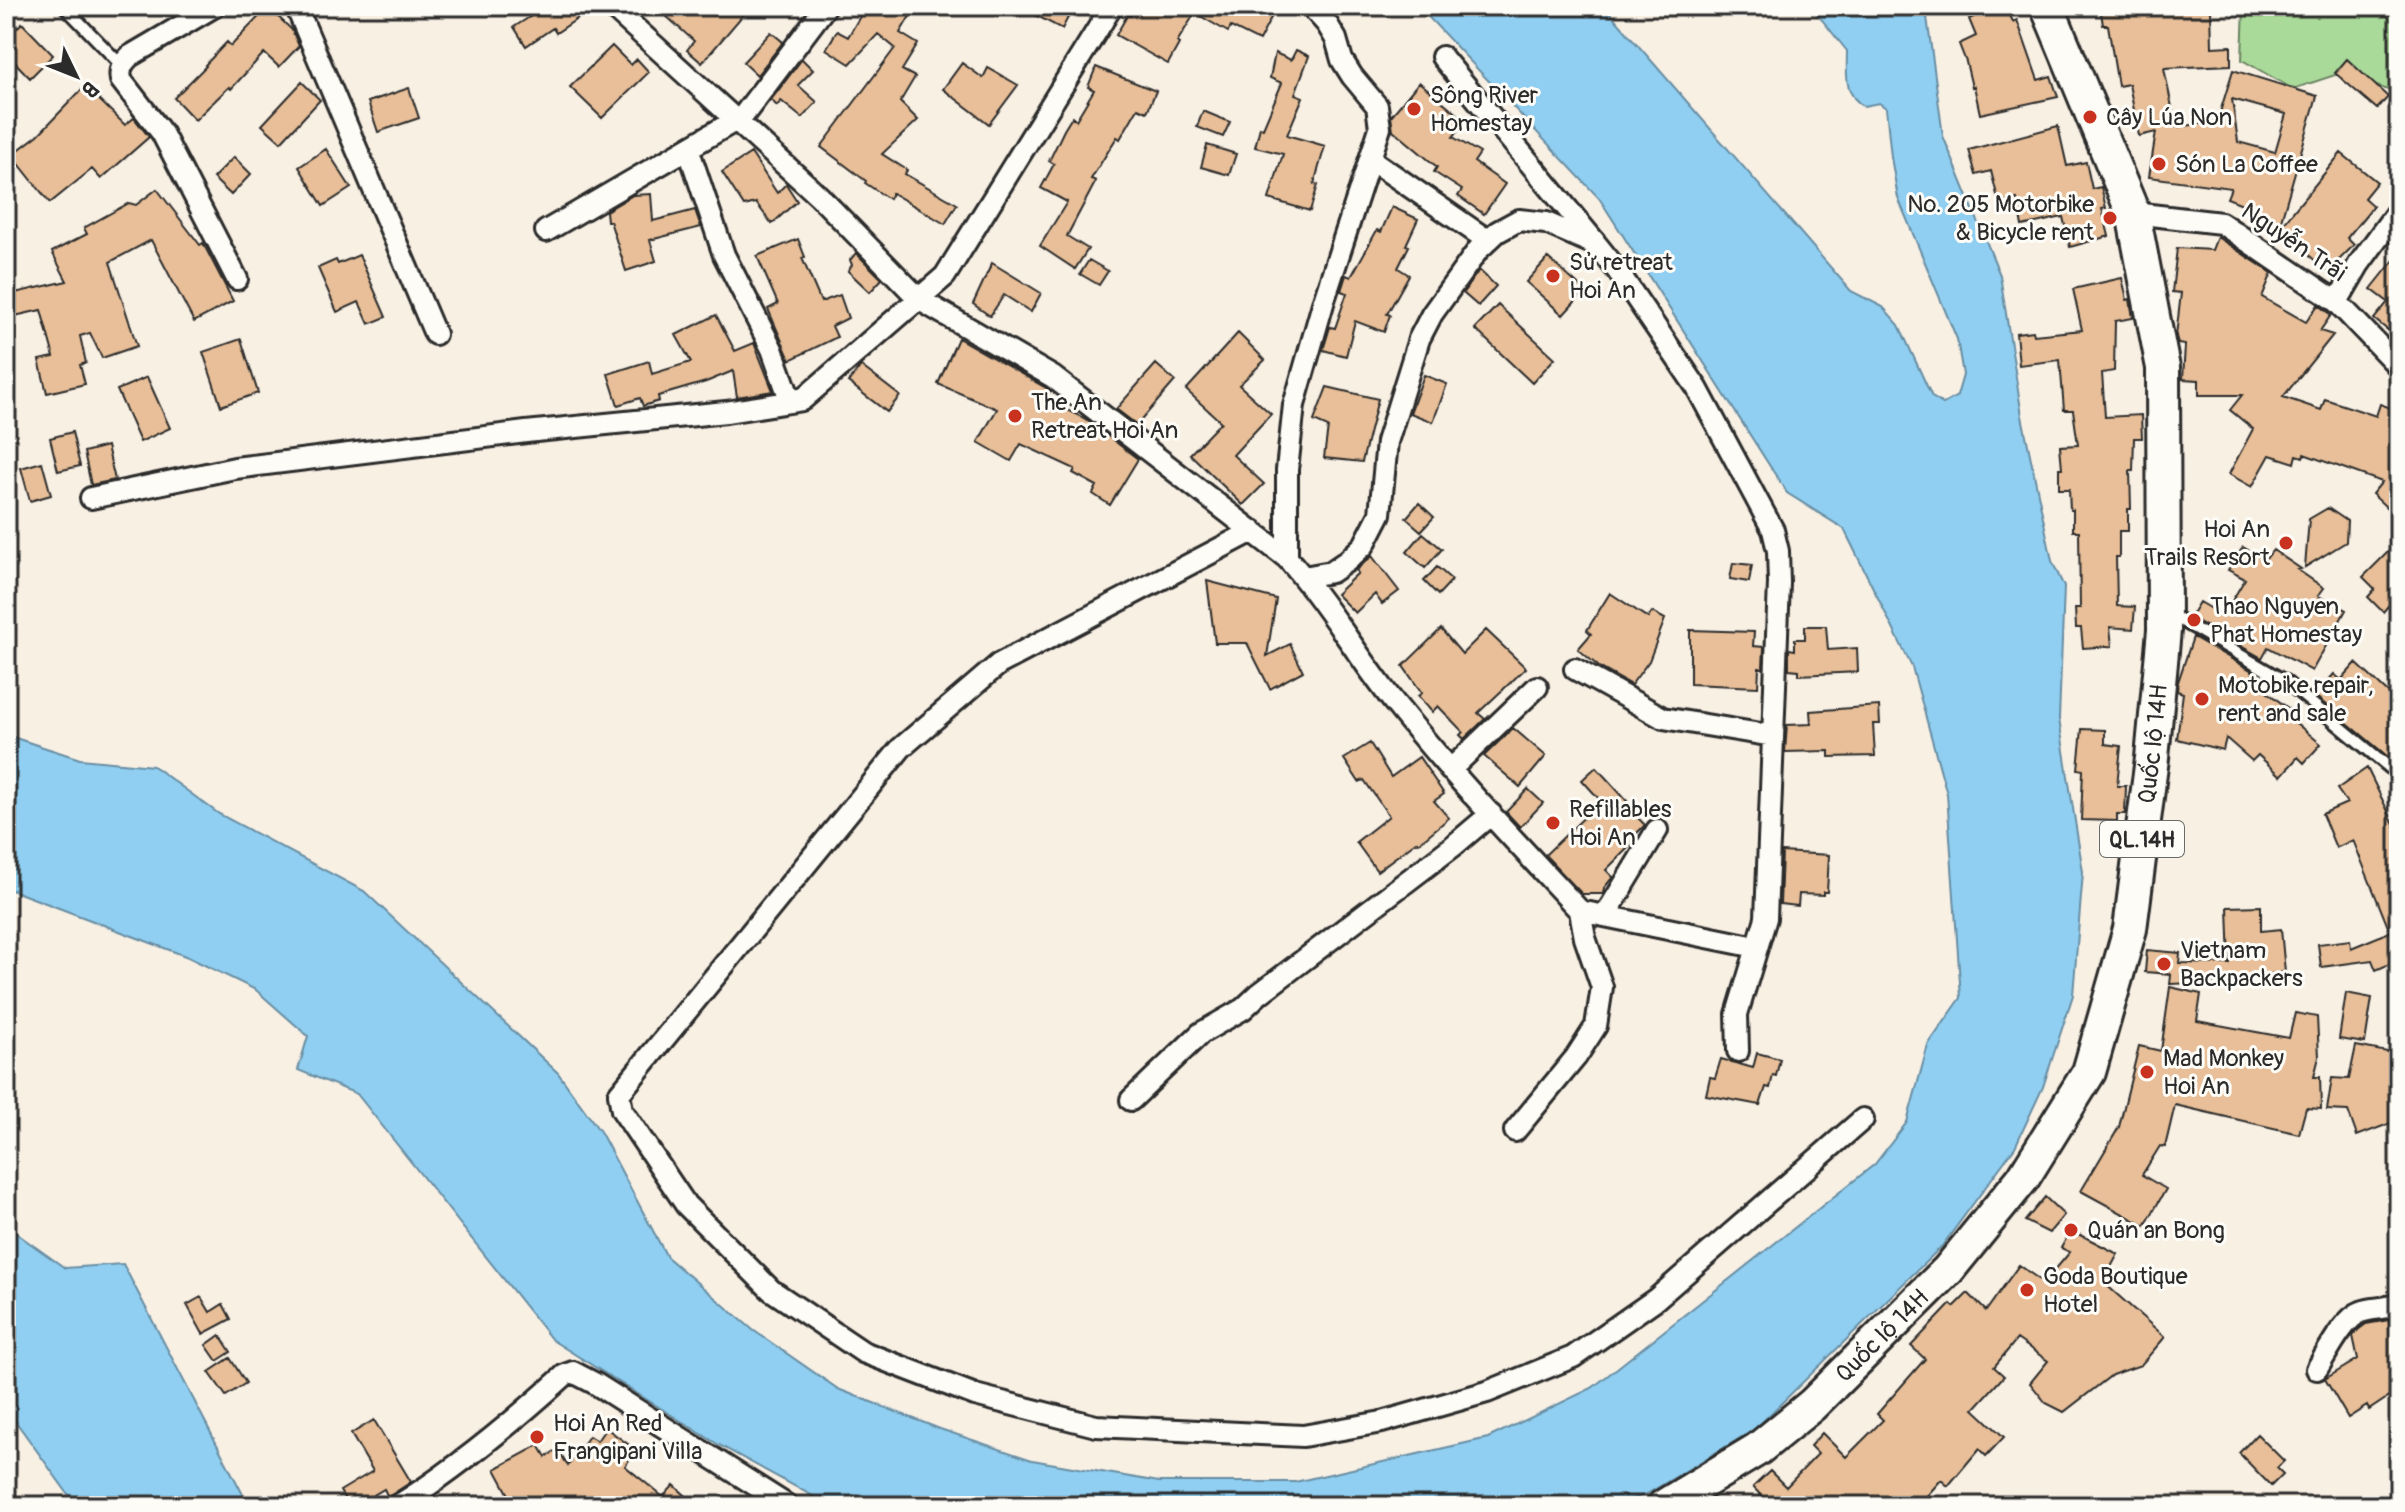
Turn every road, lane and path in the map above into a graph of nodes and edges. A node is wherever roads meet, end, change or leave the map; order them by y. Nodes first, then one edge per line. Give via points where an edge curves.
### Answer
1 (64, 6) edge
2 (215, 6) edge
3 (296, 6) edge
4 (826, 6) edge
5 (1112, 6) edge
6 (1311, 6) edge
7 (2047, 6) edge
8 (619, 8) edge
9 (1442, 57) dead end
10 (122, 66) junction
11 (736, 120) junction
12 (688, 148) junction
13 (1370, 159) junction
14 (2399, 209) edge
15 (2133, 213) junction
16 (546, 231) dead end
17 (1487, 240) junction
18 (1597, 245) junction
19 (237, 279) dead end
20 (920, 300) junction
21 (2337, 302) junction
22 (435, 334) dead end
23 (2399, 367) edge
24 (797, 400) junction
25 (91, 498) dead end
26 (1253, 531) junction
27 (1287, 558) junction
28 (1304, 577) junction
29 (2164, 611) junction
30 (1575, 669) dead end
31 (1537, 687) dead end
32 (1773, 736) junction
33 (1450, 770) junction
34 (2399, 778) edge
35 (1491, 814) junction
36 (1657, 830) dead end
37 (1580, 911) junction
38 (1605, 916) junction
39 (1756, 947) junction
40 (1738, 1051) dead end
41 (1131, 1100) dead end
42 (1863, 1119) dead end
43 (1515, 1131) dead end
44 (2399, 1303) edge
45 (2317, 1369) dead end
46 (397, 1506) edge
47 (788, 1506) edge
48 (1664, 1506) edge

1 - 10 lane
2 - 10 street via 130,56
3 - 22 street
4 - 11 street
5 - 20 street via 945,276
6 - 13 street via 1336,39 1352,76 1377,106 1380,128
7 - 15 main road, Quốc lộ 14H / QL.14H
8 - 11 street
9 - 18 street
10 - 19 street via 121,80 162,133
11 - 12 street
11 - 20 street
12 - 16 street
12 - 24 street via 724,255 772,349 788,394
13 - 17 street
13 - 27 street via 1294,405 1287,470
14 - 21 street
15 - 21 street, Nguyễn Trãi via 2221,223
15 - 29 main road, Quốc lộ 14H / QL.14H via 2163,368
17 - 18 street via 1519,220 1546,223
17 - 28 street via 1419,339 1387,442 1380,514 1364,545 1331,572
18 - 32 street via 1697,388 1773,530 1779,583
20 - 24 street
20 - 26 street via 1053,377
21 - 23 street, Nguyễn Trãi
24 - 25 street via 251,466
26 - 27 street
26 - 42 street via 999,664 901,748 619,1094 622,1110 686,1205 771,1290 863,1352 975,1395 1096,1426 1303,1436 1382,1422 1487,1392 1573,1357 1656,1299
27 - 28 street
28 - 33 street via 1371,673
29 - 34 lane via 2285,681
29 - 48 main road, Quốc lộ 14H / QL.14H via 2130,929 2089,1072 2023,1178 1948,1270 1812,1405 1758,1449
30 - 32 street via 1663,718
31 - 33 street
32 - 39 street via 1766,918
33 - 35 street
35 - 37 street
35 - 41 street via 1243,1009 1201,1033
36 - 38 street
37 - 38 street
37 - 43 street via 1602,987 1596,1026
38 - 39 street
39 - 40 street via 1737,1014
44 - 45 street via 2359,1312
46 - 47 street via 573,1372

